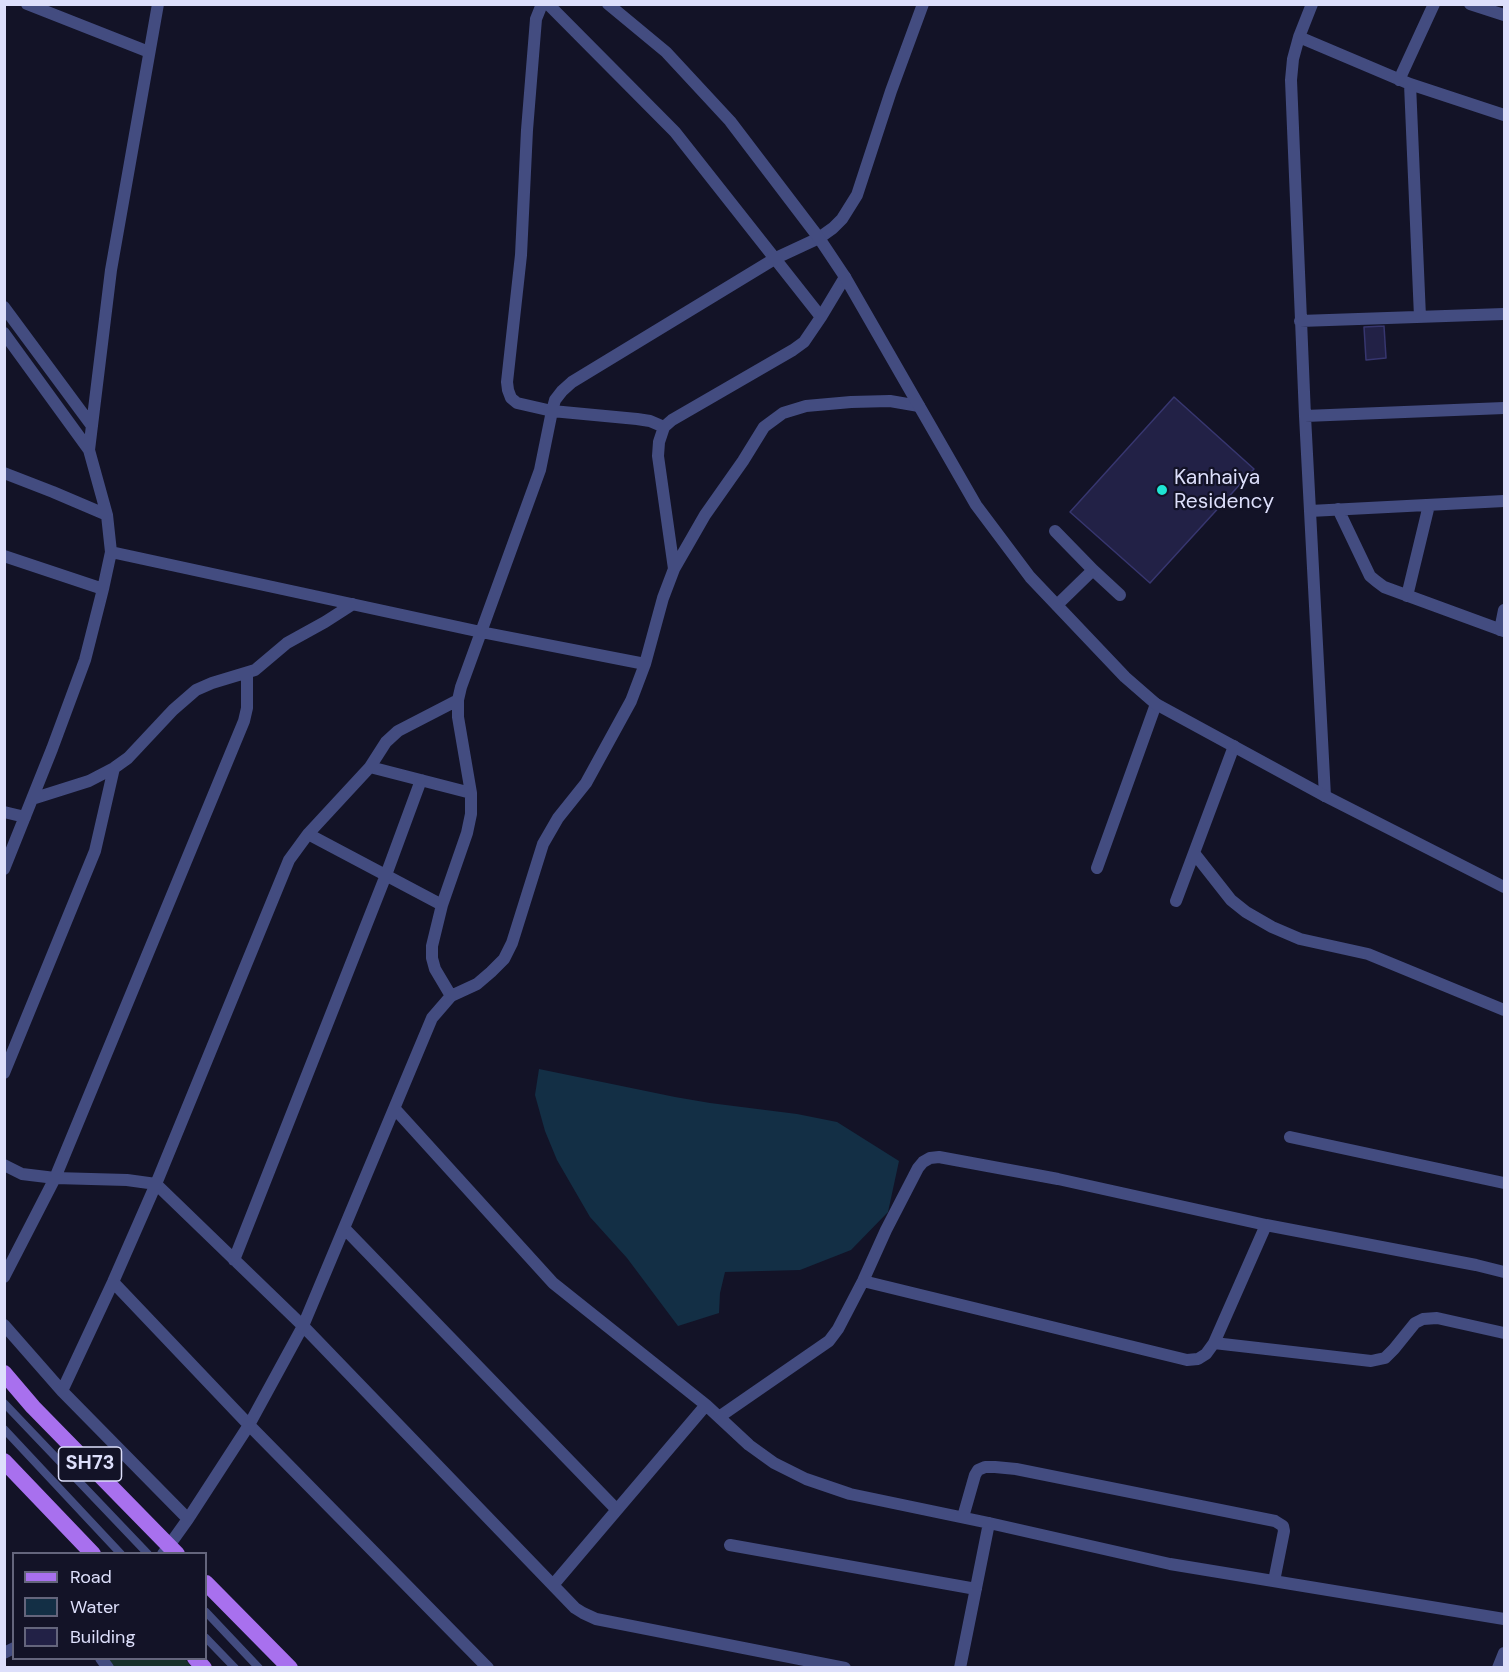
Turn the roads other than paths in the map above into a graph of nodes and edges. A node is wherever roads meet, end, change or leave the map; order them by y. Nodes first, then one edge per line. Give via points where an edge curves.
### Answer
1 (27, 4) edge
2 (158, 4) edge
3 (542, 4) edge
4 (548, 4) edge
5 (608, 4) edge
6 (923, 4) edge
7 (1312, 4) edge
8 (1434, 4) edge
9 (1470, 4) edge
10 (1504, 15) edge
11 (1299, 37) junction
12 (149, 52) junction
13 (1404, 82) junction
14 (1504, 115) edge
15 (819, 238) junction
16 (776, 258) junction
17 (845, 277) junction
18 (4, 307) edge
19 (1504, 315) edge
20 (821, 317) junction
21 (1420, 317) junction
22 (1300, 321) junction
23 (4, 333) edge
24 (919, 406) junction
25 (1504, 408) edge
26 (552, 411) junction
27 (1305, 417) junction
28 (92, 426) junction
29 (664, 427) junction
30 (89, 450) junction
31 (4, 473) edge
32 (1504, 501) edge
33 (1430, 505) junction
34 (1338, 509) junction
35 (1310, 511) junction
36 (107, 515) junction
37 (1055, 531) dead end
38 (111, 552) junction
39 (4, 556) edge
40 (674, 569) junction
41 (1093, 570) junction
42 (103, 589) junction
43 (1120, 595) dead end
44 (1407, 596) junction
45 (353, 604) junction
46 (1057, 605) junction
47 (1504, 610) edge
48 (1502, 630) edge
49 (481, 632) junction
50 (645, 664) junction
51 (247, 674) junction
52 (458, 700) junction
53 (1156, 704) junction
54 (1234, 746) junction
55 (369, 767) junction
56 (114, 768) junction
57 (421, 780) junction
58 (471, 793) junction
59 (1325, 796) junction
60 (32, 799) junction
61 (4, 812) edge
62 (26, 817) junction
63 (308, 834) junction
64 (1194, 853) junction
65 (1097, 868) dead end
66 (4, 869) edge
67 (386, 876) junction
68 (1504, 887) edge
69 (1176, 901) dead end
70 (442, 905) junction
71 (451, 996) junction
72 (1504, 1010) edge
73 (4, 1073) edge
74 (395, 1109) junction
75 (1290, 1137) dead end
76 (4, 1165) edge
77 (55, 1178) junction
78 (1504, 1183) edge
79 (156, 1184) junction
80 (1266, 1225) junction
81 (344, 1228) junction
82 (234, 1260) junction
83 (1504, 1272) edge
84 (4, 1277) edge
85 (863, 1281) junction
86 (113, 1282) junction
87 (4, 1325) edge
88 (303, 1326) junction
89 (1504, 1333) edge
90 (1215, 1343) junction
91 (4, 1373) edge
92 (62, 1390) junction
93 (4, 1403) edge
94 (706, 1405) junction
95 (718, 1417) junction
96 (249, 1425) junction
97 (4, 1429) edge
98 (4, 1461) edge
99 (617, 1510) junction
100 (963, 1517) junction
101 (188, 1519) junction
102 (989, 1523) junction
103 (730, 1545) dead end
104 (170, 1551) edge
105 (91, 1552) edge
106 (119, 1552) edge
107 (146, 1552) edge
108 (1274, 1581) junction
109 (207, 1584) edge
110 (553, 1585) junction
111 (976, 1589) junction
112 (207, 1613) edge
113 (1504, 1619) edge
114 (207, 1639) edge
115 (1504, 1653) edge
116 (235, 1668) edge
117 (259, 1668) edge
118 (290, 1668) edge
119 (488, 1668) edge
120 (845, 1668) edge
121 (960, 1668) edge
122 (1498, 1668) edge

1 - 12 street
2 - 12 street
3 - 26 street via 536,20 521,255 507,382 511,398 517,403
4 - 16 street via 675,132
5 - 15 street via 666,52 730,121
6 - 15 street via 856,195 842,219
7 - 11 street
8 - 13 street
9 - 10 street
11 - 13 street
11 - 22 street via 1291,80
12 - 28 street via 111,270
13 - 14 street
13 - 21 street
15 - 16 street
15 - 17 street
16 - 20 street
16 - 26 street via 572,382 555,400
17 - 20 street
17 - 24 street
18 - 28 street
19 - 21 street
20 - 29 street via 804,342 793,350
21 - 22 street
22 - 27 street
23 - 30 street
24 - 40 street via 890,401 851,402 806,406 783,413 764,427
24 - 46 street via 976,506 1030,577
25 - 27 street
26 - 29 street via 637,419
26 - 49 street via 540,470
27 - 35 street
28 - 30 street
29 - 40 street via 658,456
30 - 36 street
31 - 36 street
32 - 33 street
33 - 34 street
33 - 44 street
34 - 35 street
34 - 44 street via 1370,576 1384,588
35 - 59 street
36 - 38 street
37 - 41 street
38 - 42 street
38 - 45 street
39 - 42 street
40 - 50 street
41 - 43 street
41 - 46 street
42 - 60 street via 85,660
44 - 48 street
45 - 49 street
45 - 51 street via 287,643
46 - 53 street
47 - 48 street
49 - 50 street
49 - 52 street
50 - 71 street via 631,701 586,783 543,844 504,958 477,984
51 - 56 street via 196,690
51 - 77 street via 244,722
52 - 55 street via 398,731
52 - 58 street
53 - 54 street
53 - 65 street
54 - 59 street
54 - 64 street
55 - 57 street
55 - 63 street
56 - 60 street via 89,781
56 - 73 street via 95,851
57 - 58 street
57 - 67 street
58 - 70 street via 467,833
59 - 68 street
60 - 62 street
61 - 62 street
62 - 66 street
63 - 67 street
63 - 79 street via 289,860
64 - 69 street
64 - 72 street via 1231,900 1272,927 1300,939 1368,954
67 - 70 street
67 - 82 street
70 - 71 street via 432,958
71 - 74 street via 432,1018
74 - 81 street
74 - 94 street via 554,1283
75 - 78 street
76 - 77 street via 22,1174
77 - 79 street
77 - 84 street
79 - 82 street
79 - 86 street
80 - 83 street
80 - 85 street via 1058,1179 930,1158 918,1168
80 - 90 street
81 - 88 street
81 - 99 street
82 - 88 street
85 - 90 street via 1187,1360 1198,1359
85 - 95 street via 829,1341
86 - 92 street
86 - 96 street
87 - 92 street
88 - 96 street
88 - 110 street
89 - 90 street via 1437,1318 1423,1319 1415,1323 1394,1350 1371,1361
91 - 104 main road, SH73
92 - 101 street
93 - 107 lane
94 - 95 street
94 - 99 street
95 - 100 street via 774,1464 806,1479 850,1494
96 - 101 street
96 - 119 street
97 - 106 lane
98 - 105 main road, SH73
99 - 110 street
100 - 102 street
100 - 108 street via 978,1470 995,1467 1275,1521 1284,1531
101 - 104 street
102 - 108 street via 1170,1564
102 - 111 street
103 - 111 street
108 - 113 street
109 - 118 main road
110 - 120 street via 575,1608 596,1619
111 - 121 street
112 - 117 lane
114 - 116 lane
115 - 122 street

